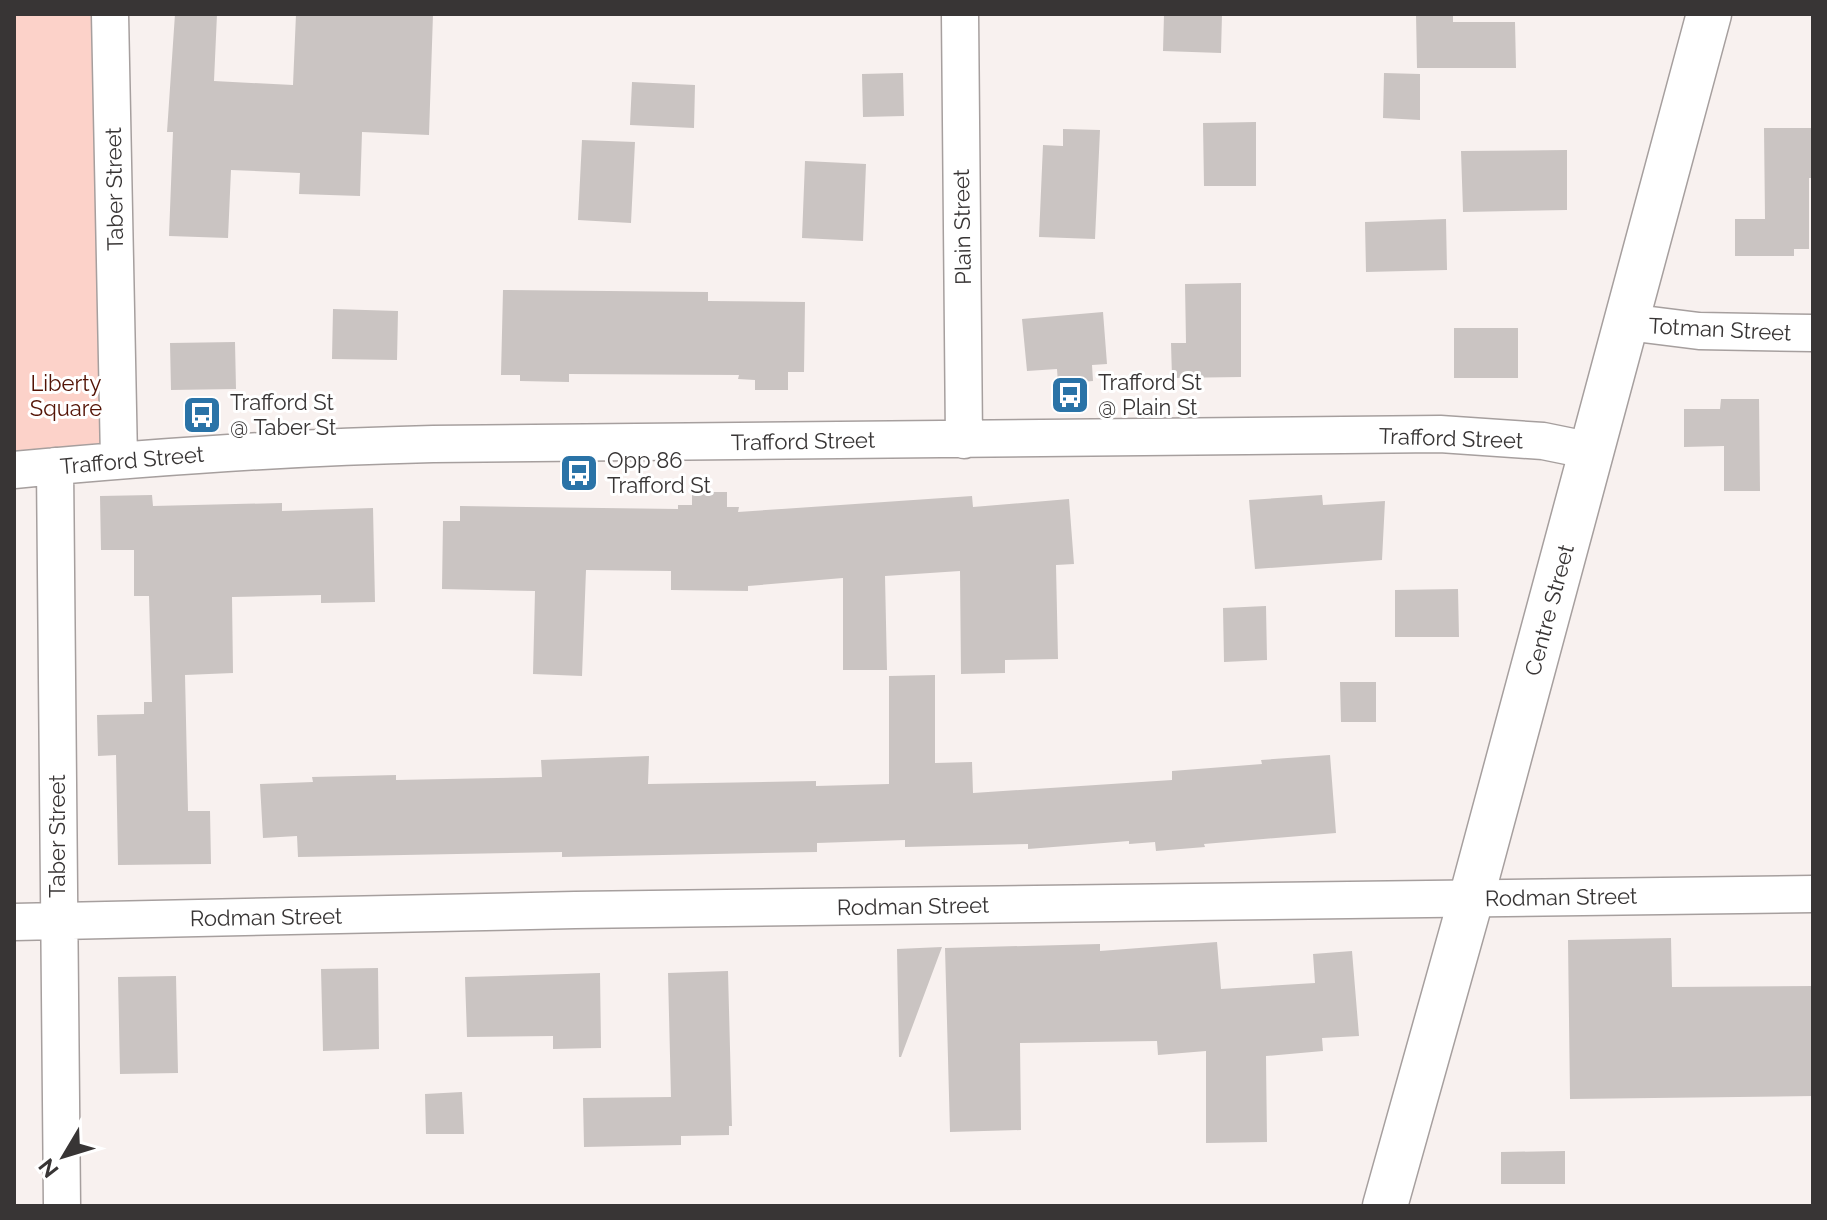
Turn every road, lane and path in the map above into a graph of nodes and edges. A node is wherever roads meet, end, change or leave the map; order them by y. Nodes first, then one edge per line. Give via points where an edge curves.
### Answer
1 (110, 14) edge
2 (960, 14) edge
3 (1709, 14) edge
4 (1627, 322) junction
5 (1813, 333) edge
6 (964, 440) junction
7 (1592, 451) junction
8 (119, 459) junction
9 (55, 466) junction
10 (14, 470) edge
11 (1813, 894) edge
12 (1471, 899) junction
13 (14, 922) edge
14 (58, 922) junction
15 (62, 1206) edge
16 (1385, 1206) edge

1 - 8 street, Taber Street
2 - 6 street, Plain Street
3 - 4 main road, Centre Street
4 - 5 street, Totman Street via 1673,330
4 - 7 main road, Centre Street
6 - 7 street, Trafford Street via 1440,434 1543,441
6 - 8 street, Trafford Street via 319,446
7 - 12 main road, Centre Street
8 - 9 street, Trafford Street
9 - 10 street, Trafford Street
9 - 14 street, Taber Street
11 - 12 street, Rodman Street
12 - 14 street, Rodman Street
12 - 16 main road, Centre Street
13 - 14 street, Rodman Street
14 - 15 street, Taber Street

